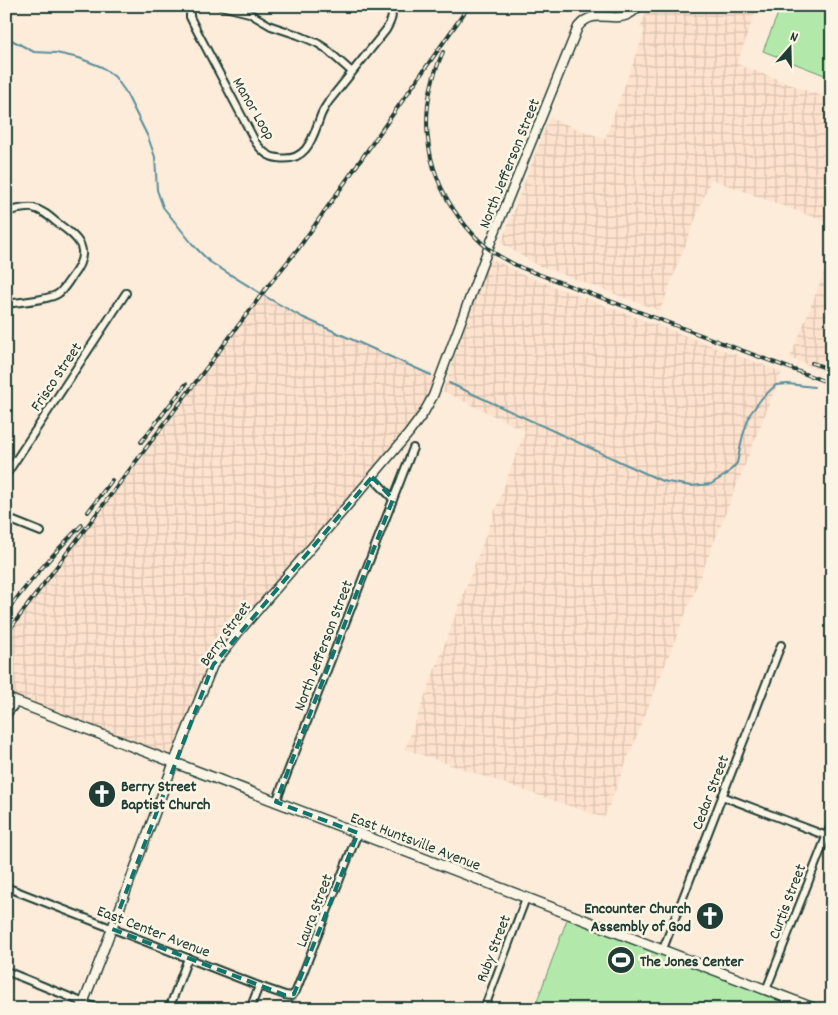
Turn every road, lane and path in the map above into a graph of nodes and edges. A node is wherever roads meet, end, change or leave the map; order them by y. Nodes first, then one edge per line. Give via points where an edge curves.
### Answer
1 (190, 6) edge
2 (221, 6) edge
3 (386, 6) edge
4 (639, 6) edge
5 (352, 72) junction
6 (6, 212) edge
7 (126, 293) dead end
8 (6, 304) edge
9 (442, 374) joint
10 (413, 448) dead end
11 (6, 475) edge
12 (372, 476) junction
13 (393, 499) junction
14 (6, 518) edge
15 (41, 532) dead end
16 (780, 645) dead end
17 (6, 698) edge
18 (17, 702) junction
19 (6, 715) edge
20 (174, 762) junction
21 (722, 796) junction
22 (276, 802) junction
23 (832, 822) edge
24 (358, 833) junction
25 (829, 837) edge
26 (8, 887) edge
27 (6, 895) edge
28 (526, 898) junction
29 (112, 929) junction
30 (663, 949) junction
31 (188, 958) junction
32 (6, 971) edge
33 (259, 986) junction
34 (766, 990) junction
35 (292, 996) joint
36 (82, 1006) edge
37 (99, 1009) edge
38 (169, 1009) edge
39 (250, 1009) edge
40 (484, 1009) edge
41 (816, 1009) edge

1 - 5 street, Manor Loop via 190,18 256,143 260,150 274,158 298,155 310,144 322,112
2 - 5 street via 249,13 271,26 317,43
3 - 5 street, Manor Loop via 392,14 390,22
4 - 9 street, North Jefferson Street via 634,13 619,18 588,18 578,27 488,248
6 - 8 street via 29,208 42,212 74,234 82,254 78,268 59,293
7 - 11 street, Frisco Street
9 - 12 street, Berry Street via 423,414
10 - 13 street, North Jefferson Street
12 - 13 street
12 - 20 street, Berry Street via 238,632 213,666
13 - 22 street, North Jefferson Street
14 - 15 street
16 - 21 street, Cedar Street
17 - 18 main road, East Huntsville Avenue
18 - 19 street
18 - 20 main road, East Huntsville Avenue
20 - 22 main road, East Huntsville Avenue
20 - 29 street, Berry Street
21 - 25 street
21 - 30 street, Cedar Street
22 - 24 main road, East Huntsville Avenue
23 - 25 street, Curtis Street
24 - 28 main road, East Huntsville Avenue
24 - 35 street, Laura Street
25 - 34 street, Curtis Street
26 - 27 street
26 - 29 street, East Center Avenue
28 - 30 main road, East Huntsville Avenue
28 - 40 street, Ruby Street
29 - 31 street, East Center Avenue
29 - 36 street, Berry Street
30 - 34 main road, East Huntsville Avenue
31 - 33 street, East Center Avenue
31 - 38 street
32 - 36 street
33 - 35 street, East Center Avenue
33 - 39 street
34 - 41 main road, East Huntsville Avenue
36 - 37 street

